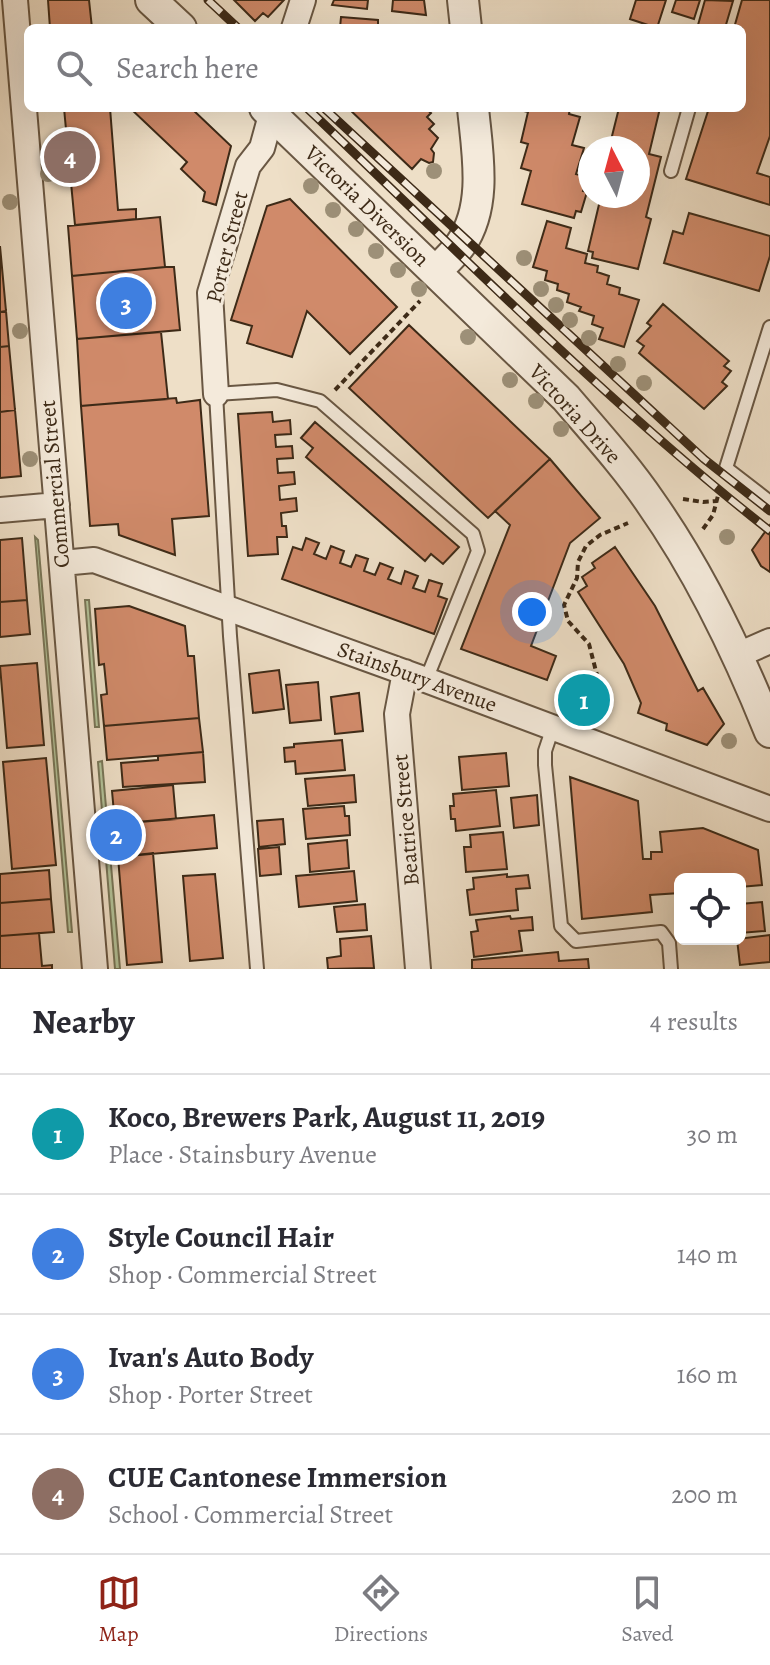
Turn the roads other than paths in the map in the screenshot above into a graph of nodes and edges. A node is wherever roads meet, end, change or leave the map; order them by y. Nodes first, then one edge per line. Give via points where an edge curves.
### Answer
1 (15, 0) edge
2 (151, 0) edge
3 (303, 0) edge
4 (463, 0) edge
5 (177, 24) edge
6 (295, 24) edge
7 (466, 24) edge
8 (24, 108) edge
9 (24, 112) edge
10 (270, 112) edge
11 (272, 112) edge
12 (473, 112) edge
13 (688, 112) edge
14 (671, 171) dead end
15 (435, 272) junction
16 (770, 327) edge
17 (216, 394) junction
18 (770, 502) edge
19 (57, 505) junction
20 (0, 510) edge
21 (62, 563) junction
22 (229, 609) junction
23 (770, 641) edge
24 (738, 655) junction
25 (416, 676) junction
26 (553, 727) junction
27 (770, 732) edge
28 (770, 809) edge
29 (95, 969) edge
30 (257, 969) edge
31 (418, 969) edge
32 (671, 969) edge

1 - 8 street, Commercial Street
2 - 5 street
3 - 6 street
4 - 7 street
9 - 19 street, Commercial Street
10 - 17 street, Porter Street via 262,148 248,166 210,293
11 - 15 street, Victoria Diversion
12 - 15 street via 479,188 474,214 460,246
13 - 14 lane
15 - 24 street, Victoria Drive via 566,398 614,455 683,552
16 - 18 lane via 726,468
17 - 22 lane
17 - 25 lane via 277,390 320,401 473,534 478,551
19 - 20 street
19 - 21 street, Commercial Street
21 - 22 street, Stainsbury Avenue via 94,560
21 - 29 street, Commercial Street
22 - 25 street, Stainsbury Avenue
22 - 30 lane
23 - 24 street
24 - 27 street, Victoria Drive
25 - 26 street, Stainsbury Avenue
25 - 31 street, Beatrice Street via 397,714
26 - 28 street, Stainsbury Avenue
26 - 32 lane via 545,765 561,926 576,941 661,932 669,943

